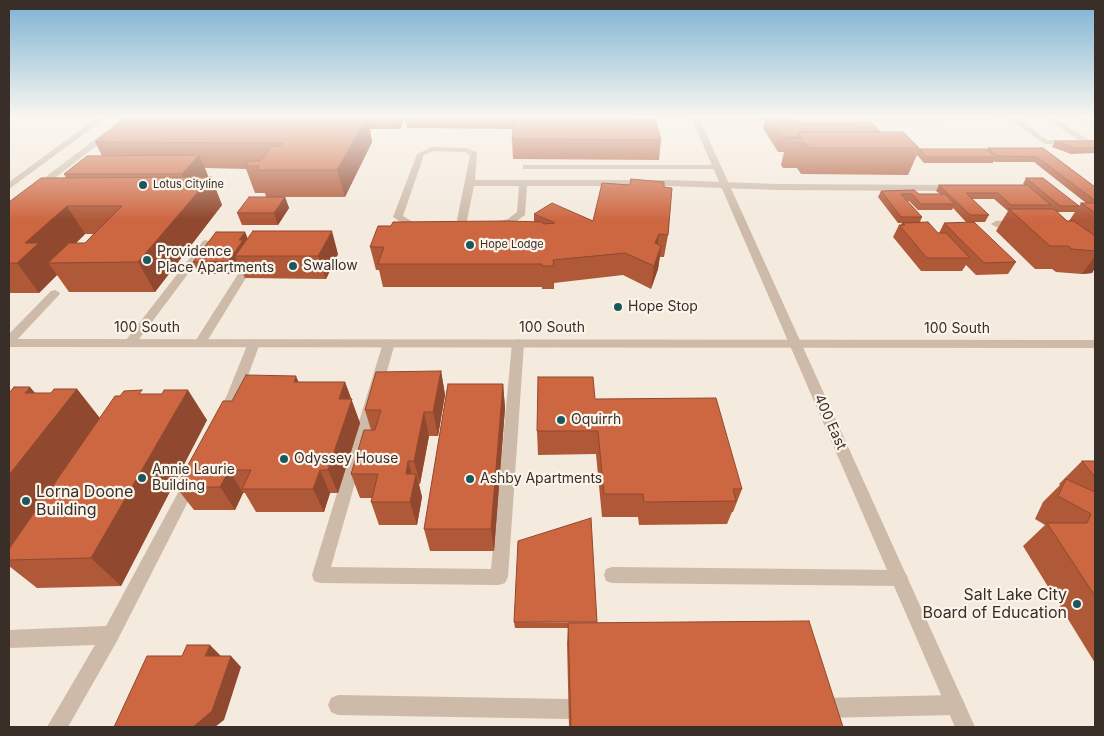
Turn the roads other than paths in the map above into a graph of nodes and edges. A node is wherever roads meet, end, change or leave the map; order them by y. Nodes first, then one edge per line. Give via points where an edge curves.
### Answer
1 (56, 151) edge
2 (85, 151) edge
3 (427, 151) edge
4 (469, 151) edge
5 (711, 151) edge
6 (71, 162) junction
7 (87, 162) edge
8 (526, 167) dead end
9 (718, 167) junction
10 (470, 183) junction
11 (523, 183) junction
12 (9, 186) edge
13 (726, 186) junction
14 (962, 188) edge
15 (32, 192) edge
16 (1024, 223) edge
17 (996, 224) dead end
18 (428, 225) edge
19 (461, 225) edge
20 (489, 225) edge
21 (206, 243) edge
22 (258, 251) edge
23 (55, 293) edge
24 (9, 342) edge
25 (130, 343) junction
26 (200, 343) junction
27 (254, 343) junction
28 (389, 343) junction
29 (518, 343) junction
30 (796, 344) junction
31 (1095, 344) edge
32 (217, 430) edge
33 (199, 465) edge
34 (612, 575) dead end
35 (899, 578) junction
36 (111, 635) junction
37 (9, 639) edge
38 (338, 705) dead end
39 (955, 705) junction
40 (815, 708) edge
41 (569, 709) edge
42 (57, 727) edge
43 (965, 727) edge

1 - 12 street
2 - 6 street
3 - 18 street via 421,154 398,217 411,225
4 - 10 street via 474,154
5 - 9 street, 400 East
6 - 7 street
6 - 15 street
8 - 9 street
9 - 13 street, 400 East
10 - 11 street
10 - 19 street
11 - 13 street
11 - 20 street via 522,213 511,221
13 - 14 street
13 - 30 street, 400 East
16 - 17 street
21 - 25 street
22 - 26 street
23 - 24 street
24 - 25 street, 100 South
25 - 26 street, 100 South
26 - 27 street, 100 South
27 - 28 street, 100 South
27 - 32 street
28 - 29 street, 100 South
28 - 29 street via 320,575 499,577
29 - 30 street, 100 South
30 - 31 street, 100 South
30 - 35 street, 400 East
33 - 36 street
34 - 35 street
35 - 39 street, 400 East
36 - 37 street
36 - 42 street
38 - 41 street
39 - 40 street
39 - 43 street, 400 East

